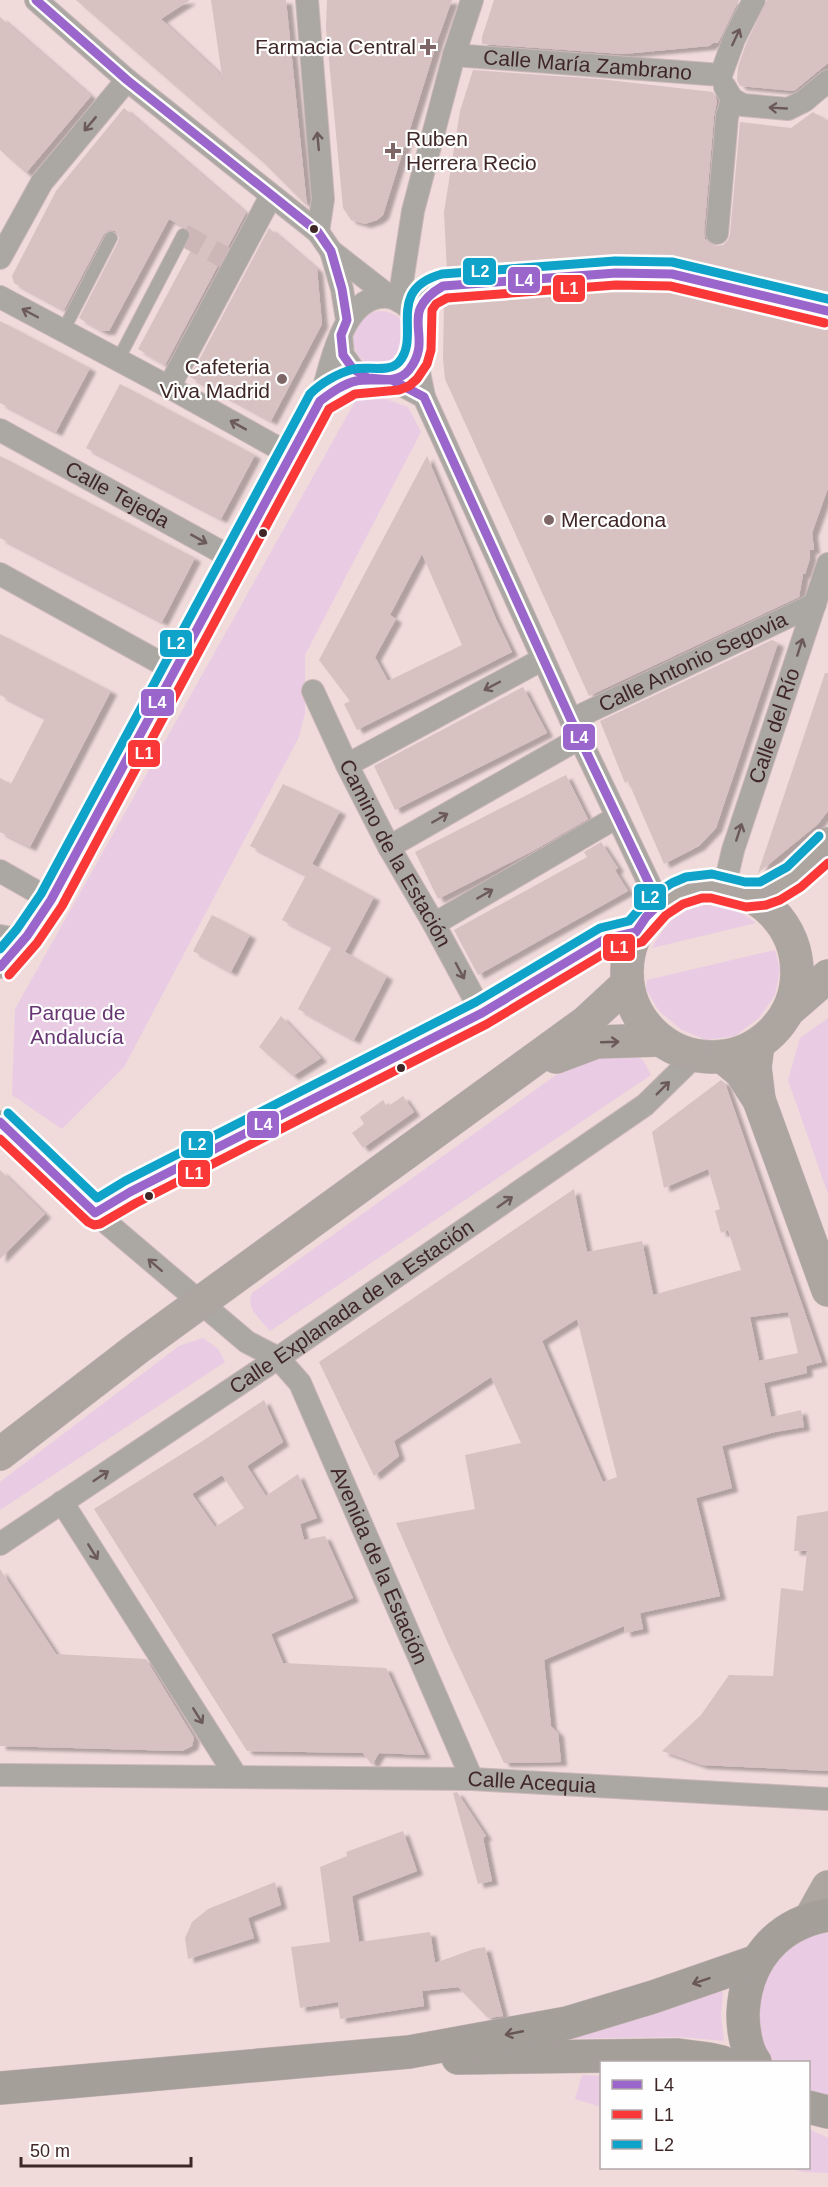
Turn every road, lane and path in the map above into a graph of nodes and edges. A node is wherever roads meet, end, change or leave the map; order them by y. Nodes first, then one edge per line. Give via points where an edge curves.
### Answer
1 (36, 0) edge
2 (307, 0) edge
3 (472, 0) edge
4 (754, 0) edge
5 (454, 55) junction
6 (721, 75) junction
7 (127, 80) junction
8 (828, 81) edge
9 (732, 99) junction
10 (271, 196) junction
11 (318, 232) junction
12 (717, 233) dead end
13 (183, 235) dead end
14 (111, 237) dead end
15 (331, 252) junction
16 (0, 258) edge
17 (0, 297) edge
18 (394, 299) junction
19 (828, 312) edge
20 (417, 319) junction
21 (344, 327) junction
22 (63, 331) junction
23 (418, 359) junction
24 (118, 360) junction
25 (368, 378) junction
26 (392, 380) junction
27 (169, 387) junction
28 (424, 397) junction
29 (320, 401) junction
30 (0, 430) edge
31 (289, 454) junction
32 (234, 559) junction
33 (828, 564) edge
34 (0, 574) edge
35 (815, 604) junction
36 (543, 659) junction
37 (175, 671) junction
38 (313, 691) dead end
39 (576, 729) junction
40 (347, 765) junction
41 (617, 817) junction
42 (828, 844) edge
43 (389, 847) junction
44 (0, 871) edge
45 (738, 892) junction
46 (51, 900) junction
47 (659, 904) junction
48 (434, 924) junction
49 (0, 931) edge
50 (636, 932) junction
51 (27, 936) junction
52 (0, 967) edge
53 (828, 976) edge
54 (627, 984) junction
55 (789, 1010) junction
56 (482, 1013) junction
57 (659, 1040) junction
58 (759, 1044) junction
59 (709, 1057) junction
60 (515, 1072) junction
61 (759, 1100) junction
62 (0, 1122) edge
63 (95, 1213) junction
64 (828, 1290) edge
65 (199, 1304) junction
66 (278, 1358) junction
67 (0, 1454) edge
68 (62, 1502) junction
69 (0, 1544) edge
70 (0, 1775) edge
71 (236, 1776) junction
72 (472, 1779) junction
73 (828, 1799) edge
74 (828, 1887) edge
75 (819, 1917) edge
76 (757, 1961) junction
77 (409, 2052) junction
78 (718, 2061) edge
79 (755, 2061) edge
80 (0, 2088) edge
81 (810, 2108) edge
82 (828, 2112) edge

1 - 7 street
11 -> 2 street via 323,200
3 - 5 street
6 -> 4 street
5 - 6 street, Calle María Zambrano
5 - 18 street
6 - 9 street
7 - 10 street
7 -> 16 street via 42,182
8 -> 9 street via 788,109 743,105
9 - 12 street
10 - 11 street
10 - 27 street
11 - 15 street
13 - 24 lane
14 - 22 lane
15 - 18 street
15 - 21 street via 342,289
22 -> 17 street
18 - 20 street via 409,308
18 - 21 street via 372,298 357,307
19 - 20 street via 672,274 616,273 443,286 424,297
20 - 23 street
21 - 25 street via 343,355
21 - 29 street
22 - 24 street
23 - 26 street via 406,374
23 - 28 street
24 - 27 street
25 - 26 street
25 - 29 street via 341,387
26 - 28 street
31 -> 27 street
28 - 36 street
29 - 31 street
30 -> 32 street, Calle Tejeda
31 - 32 street
32 - 37 street
33 - 35 street, Calle del Río
34 - 37 street
35 - 39 street, Calle Antonio Segovia
45 -> 35 street, Calle del Río via 733,850
36 - 39 street
36 -> 40 street
37 - 46 street
38 - 40 street, Camino de la Estación
39 - 41 street
43 -> 39 street, Calle Antonio Segovia
40 - 43 street, Camino de la Estación
41 - 47 street
48 -> 41 street
42 - 45 street via 803,872 778,887
43 - 48 street, Camino de la Estación
44 - 46 street
45 - 47 street via 710,886 683,891
45 - 55 street via 770,909 789,935 797,963 796,987
46 - 51 street
47 - 50 street
48 -> 56 street, Camino de la Estación
49 - 51 lane
50 - 54 street via 626,966
50 - 56 street via 605,939
51 - 52 street
53 - 55 street
54 - 57 street via 632,1005
54 - 60 street via 586,1022
55 - 58 street
56 - 63 street
57 - 59 street via 676,1050
60 -> 57 street via 596,1042
58 - 59 street via 748,1050
58 - 61 street via 755,1067
59 - 61 street via 741,1072
66 -> 59 street, Calle Explanada de la Estación
60 - 65 street
61 - 64 street
62 - 63 street
65 -> 63 street
65 - 66 street via 247,1342
65 - 67 street
68 -> 66 street, Calle Explanada de la Estación
66 - 72 street, Avenida de la Estación via 300,1383
68 - 69 street, Calle Explanada de la Estación
68 -> 71 street
70 - 71 street, Calle Acequia
71 - 72 street, Calle Acequia
72 - 73 street, Calle Acequia
74 - 75 street
75 - 76 main road via 779,1935
76 -> 77 main road via 567,2023
76 - 79 main road via 744,1993 743,2027
77 - 78 main road via 469,2059 678,2055
77 - 80 main road
81 - 82 main road

